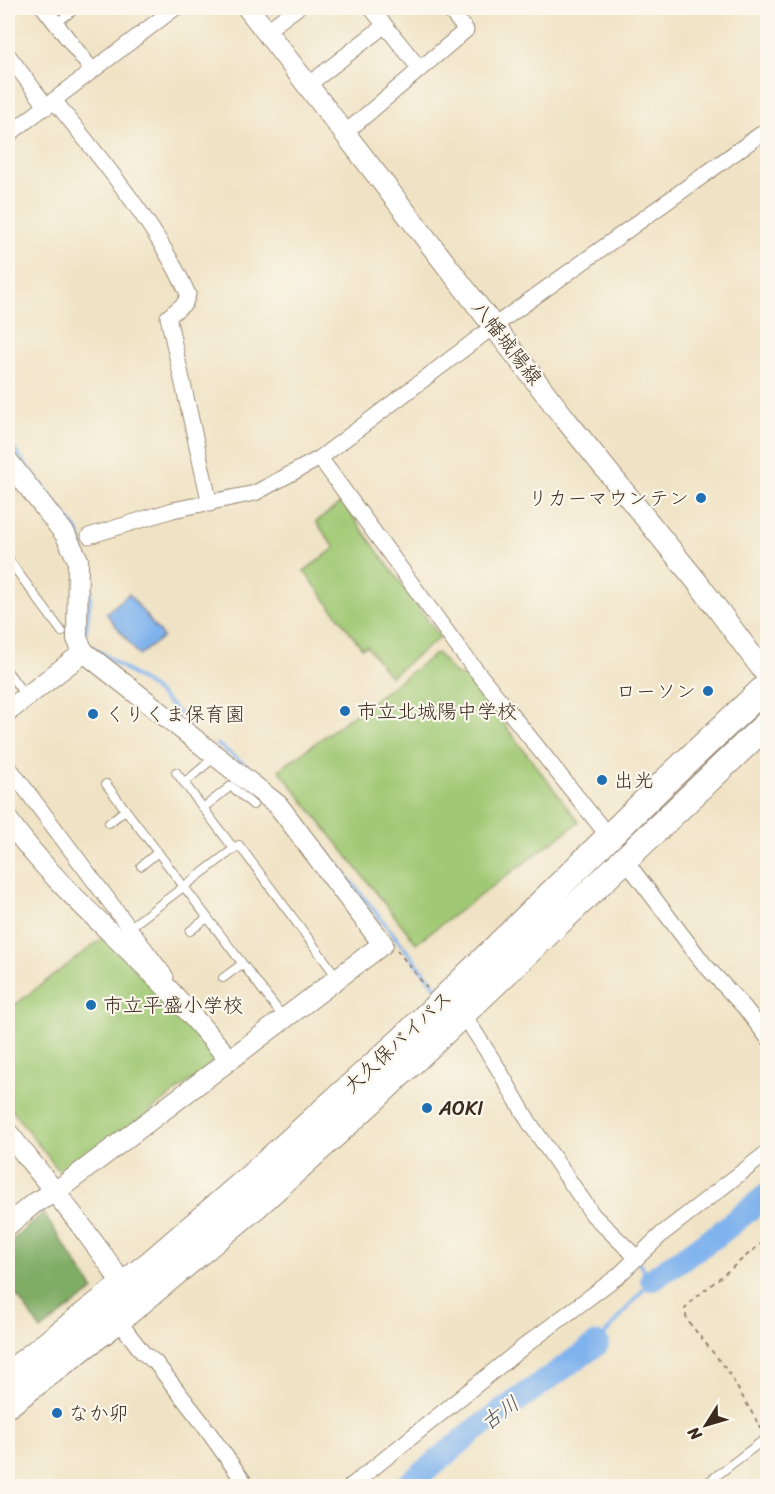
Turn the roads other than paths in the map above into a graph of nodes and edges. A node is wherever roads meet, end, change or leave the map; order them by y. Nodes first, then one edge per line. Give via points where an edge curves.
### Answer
1 (44, 8) edge
2 (77, 8) edge
3 (176, 8) edge
4 (248, 8) edge
5 (297, 8) edge
6 (371, 8) edge
7 (448, 8) edge
8 (56, 23) junction
9 (385, 25) junction
10 (266, 31) junction
11 (8, 56) edge
12 (420, 69) junction
13 (92, 70) junction
14 (308, 85) junction
15 (52, 105) junction
16 (768, 129) edge
17 (345, 133) junction
18 (8, 135) edge
19 (494, 326) junction
20 (320, 458) junction
21 (8, 461) edge
22 (210, 504) junction
23 (89, 536) dead end
24 (8, 558) edge
25 (62, 632) dead end
26 (84, 652) junction
27 (8, 672) edge
28 (768, 677) edge
29 (768, 685) edge
30 (26, 697) junction
31 (8, 711) edge
32 (768, 723) edge
33 (216, 757) junction
34 (8, 766) edge
35 (176, 772) dead end
36 (184, 783) junction
37 (106, 784) dead end
38 (253, 805) dead end
39 (203, 808) junction
40 (125, 810) junction
41 (8, 820) edge
42 (109, 823) dead end
43 (609, 837) junction
44 (234, 849) junction
45 (158, 852) junction
46 (625, 860) junction
47 (141, 866) dead end
48 (184, 887) junction
49 (207, 918) junction
50 (129, 928) junction
51 (190, 931) dead end
52 (242, 964) junction
53 (223, 978) dead end
54 (338, 978) junction
55 (170, 991) junction
56 (463, 1014) junction
57 (284, 1019) junction
58 (768, 1038) edge
59 (230, 1060) junction
60 (8, 1133) edge
61 (768, 1152) edge
62 (56, 1192) junction
63 (8, 1225) edge
64 (637, 1258) junction
65 (123, 1286) junction
66 (118, 1320) junction
67 (9, 1396) edge
68 (767, 1439) edge
69 (247, 1486) edge
70 (351, 1486) edge
71 (703, 1486) edge

1 - 8 street
2 - 8 lane
3 - 13 street
4 - 10 main road, 八幡城陽線
5 - 10 street
6 - 9 street
7 - 12 street via 466,30
8 - 13 street
9 - 12 street
9 - 14 street
10 - 14 main road, 八幡城陽線
11 - 15 street
12 - 17 street
13 - 15 street
14 - 17 main road, 八幡城陽線
15 - 18 street
15 - 22 street via 115,176 175,265 188,294 185,303 168,317
16 - 19 street
17 - 19 main road, 八幡城陽線
19 - 20 street
19 - 28 main road, 八幡城陽線
20 - 22 street via 255,493
20 - 43 street via 460,650
21 - 26 street via 65,534 78,560 76,639
22 - 23 street via 173,510
24 - 25 lane
26 - 30 street
26 - 33 street
27 - 30 lane
29 - 43 highway, 大久保バイパス
30 - 31 street
32 - 46 highway, 大久保バイパス
33 - 36 lane
33 - 54 street via 278,805 383,944
34 - 50 street
35 - 36 lane
36 - 39 lane
37 - 40 lane
38 - 39 lane via 231,786
39 - 44 lane
40 - 42 lane
40 - 45 lane
41 - 55 street via 28,848 96,920
43 - 65 highway, 大久保バイパス via 400,1042
44 - 48 lane
44 - 54 lane via 239,845
45 - 47 lane
45 - 48 lane
46 - 56 highway, 大久保バイパス
46 - 58 street via 704,964
48 - 49 lane
48 - 50 lane
49 - 51 lane
49 - 52 lane
50 - 55 street via 167,978
52 - 53 lane
52 - 57 lane
54 - 57 street
55 - 59 street
56 - 64 street via 529,1122 593,1215
56 - 66 highway, 大久保バイパス via 254,1207
57 - 59 street
59 - 62 street
60 - 62 street
61 - 64 street via 663,1233
62 - 63 street via 33,1204
62 - 65 street
64 - 70 street
65 - 66 street via 125,1299
65 - 67 highway, 大久保バイパス
66 - 67 highway, 大久保バイパス
66 - 69 street via 143,1353 155,1362
68 - 71 lane

